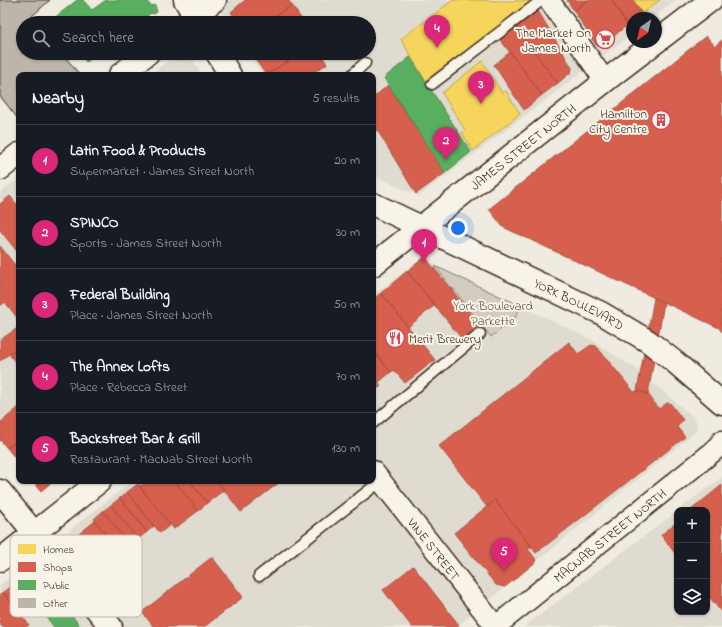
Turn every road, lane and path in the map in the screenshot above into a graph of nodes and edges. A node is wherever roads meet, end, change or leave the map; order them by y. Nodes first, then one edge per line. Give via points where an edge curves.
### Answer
1 (215, 0) edge
2 (542, 0) edge
3 (549, 0) edge
4 (711, 0) edge
5 (191, 16) edge
6 (139, 60) edge
7 (221, 60) edge
8 (365, 63) dead end
9 (124, 72) edge
10 (228, 72) edge
11 (355, 72) edge
12 (605, 81) junction
13 (432, 84) dead end
14 (16, 156) edge
15 (0, 169) edge
16 (376, 205) edge
17 (421, 227) junction
18 (376, 263) edge
19 (480, 334) dead end
20 (722, 403) edge
21 (376, 420) edge
22 (722, 441) edge
23 (377, 476) edge
24 (96, 484) edge
25 (368, 484) edge
26 (0, 491) edge
27 (35, 533) junction
28 (32, 535) edge
29 (10, 552) edge
30 (0, 560) edge
31 (259, 576) dead end
32 (103, 617) edge
33 (111, 627) edge
34 (496, 627) edge

1 - 5 main road
2 - 13 lane
3 - 12 street
4 - 12 main road, JAMES STREET NORTH
6 - 9 main road
7 - 10 main road
8 - 11 lane
12 - 17 main road, JAMES STREET NORTH
14 - 15 main road
16 - 17 main road, YORK BOULEVARD
17 - 18 main road, JAMES STREET NORTH
17 - 20 main road, YORK BOULEVARD via 551,288 626,327 676,363
19 - 21 lane
22 - 34 street, MACNAB STREET NORTH via 715,450
23 - 34 street, VINE STREET
24 - 27 main road
25 - 31 lane
26 - 27 main road
27 - 28 main road
29 - 30 main road
32 - 33 main road

